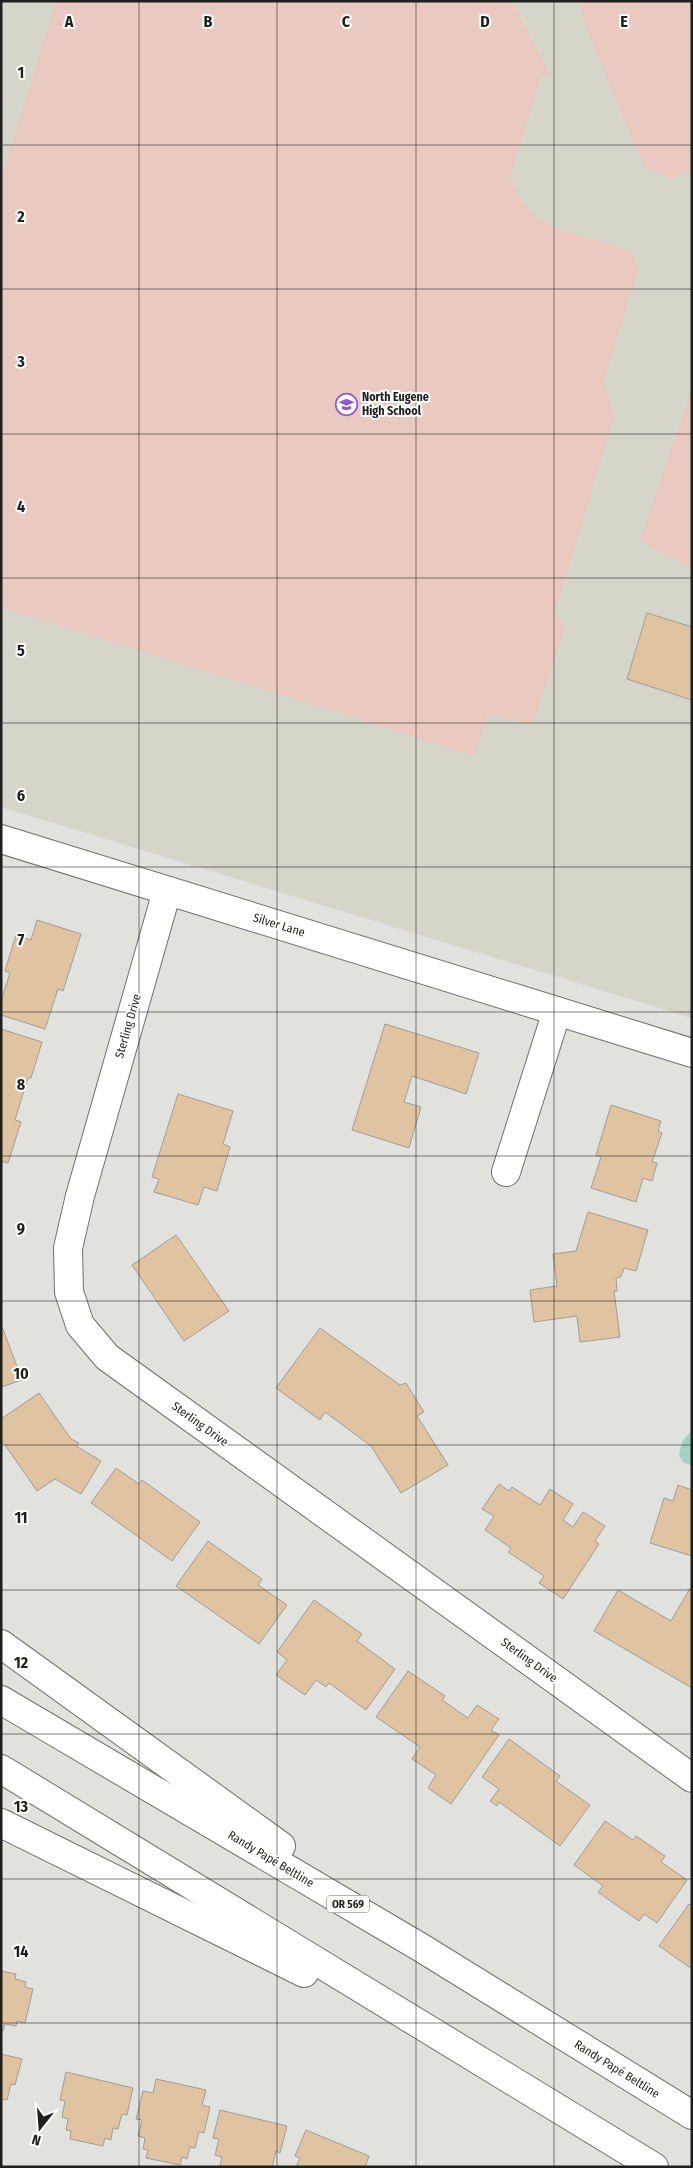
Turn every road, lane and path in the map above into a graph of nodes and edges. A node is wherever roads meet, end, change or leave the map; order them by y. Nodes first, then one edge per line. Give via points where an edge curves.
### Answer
1 (1, 840) edge
2 (167, 891) junction
3 (557, 1011) junction
4 (692, 1053) edge
5 (506, 1172) dead end
6 (1, 1644) edge
7 (1, 1700) edge
8 (1, 1769) edge
9 (692, 1778) edge
10 (1, 1823) edge
11 (420, 1947) junction
12 (478, 2060) junction
13 (692, 2115) edge
14 (654, 2167) edge

1 - 2 main road, Silver Lane
2 - 3 main road, Silver Lane
2 - 9 main road, Sterling Drive via 68,1248 69,1292 80,1325 107,1357
3 - 4 main road, Silver Lane
3 - 5 main road
6 - 11 main road
7 - 11 main road, Randy Papé Beltline / OR 569
8 - 12 main road
10 - 12 main road
11 - 13 main road, Randy Papé Beltline / OR 569
12 - 14 main road

